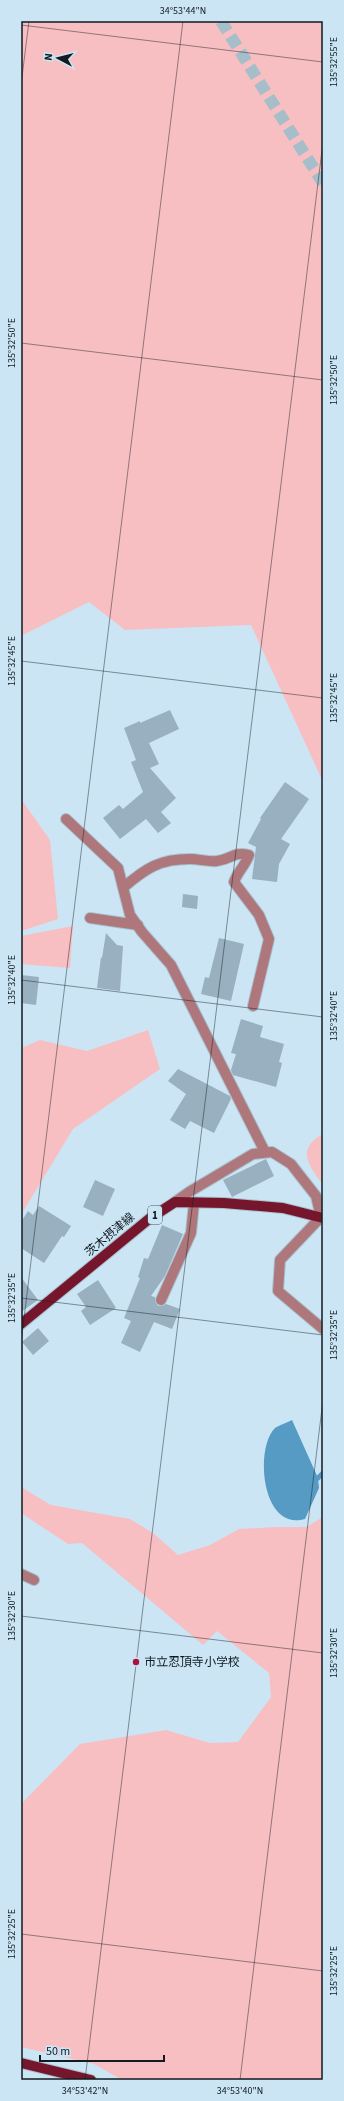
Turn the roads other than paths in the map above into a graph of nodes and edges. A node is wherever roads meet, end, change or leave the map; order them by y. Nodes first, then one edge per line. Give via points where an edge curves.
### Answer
1 (66, 819) dead end
2 (124, 887) junction
3 (90, 918) dead end
4 (138, 925) junction
5 (252, 1006) dead end
6 (265, 1152) junction
7 (175, 1202) junction
8 (194, 1203) junction
9 (322, 1217) edge
10 (161, 1300) dead end
11 (21, 1324) edge
12 (323, 1330) edge
13 (21, 1574) edge
14 (34, 1580) dead end
15 (21, 2063) edge
16 (90, 2080) edge

1 - 2 street via 118,868
2 - 4 street via 130,915
2 - 5 street via 142,871 163,861 217,861 240,852 249,855 234,882 259,915 269,938
3 - 4 street
4 - 6 street via 171,965
6 - 7 street via 253,1154
6 - 9 street via 272,1152 291,1164 316,1196
7 - 8 main road, 1
7 - 11 main road, 茨木摂津線 / 1 via 149,1219
8 - 9 main road, 1 via 283,1208
8 - 10 street via 191,1233
9 - 12 street via 280,1260 278,1290
13 - 14 street
15 - 16 main road

